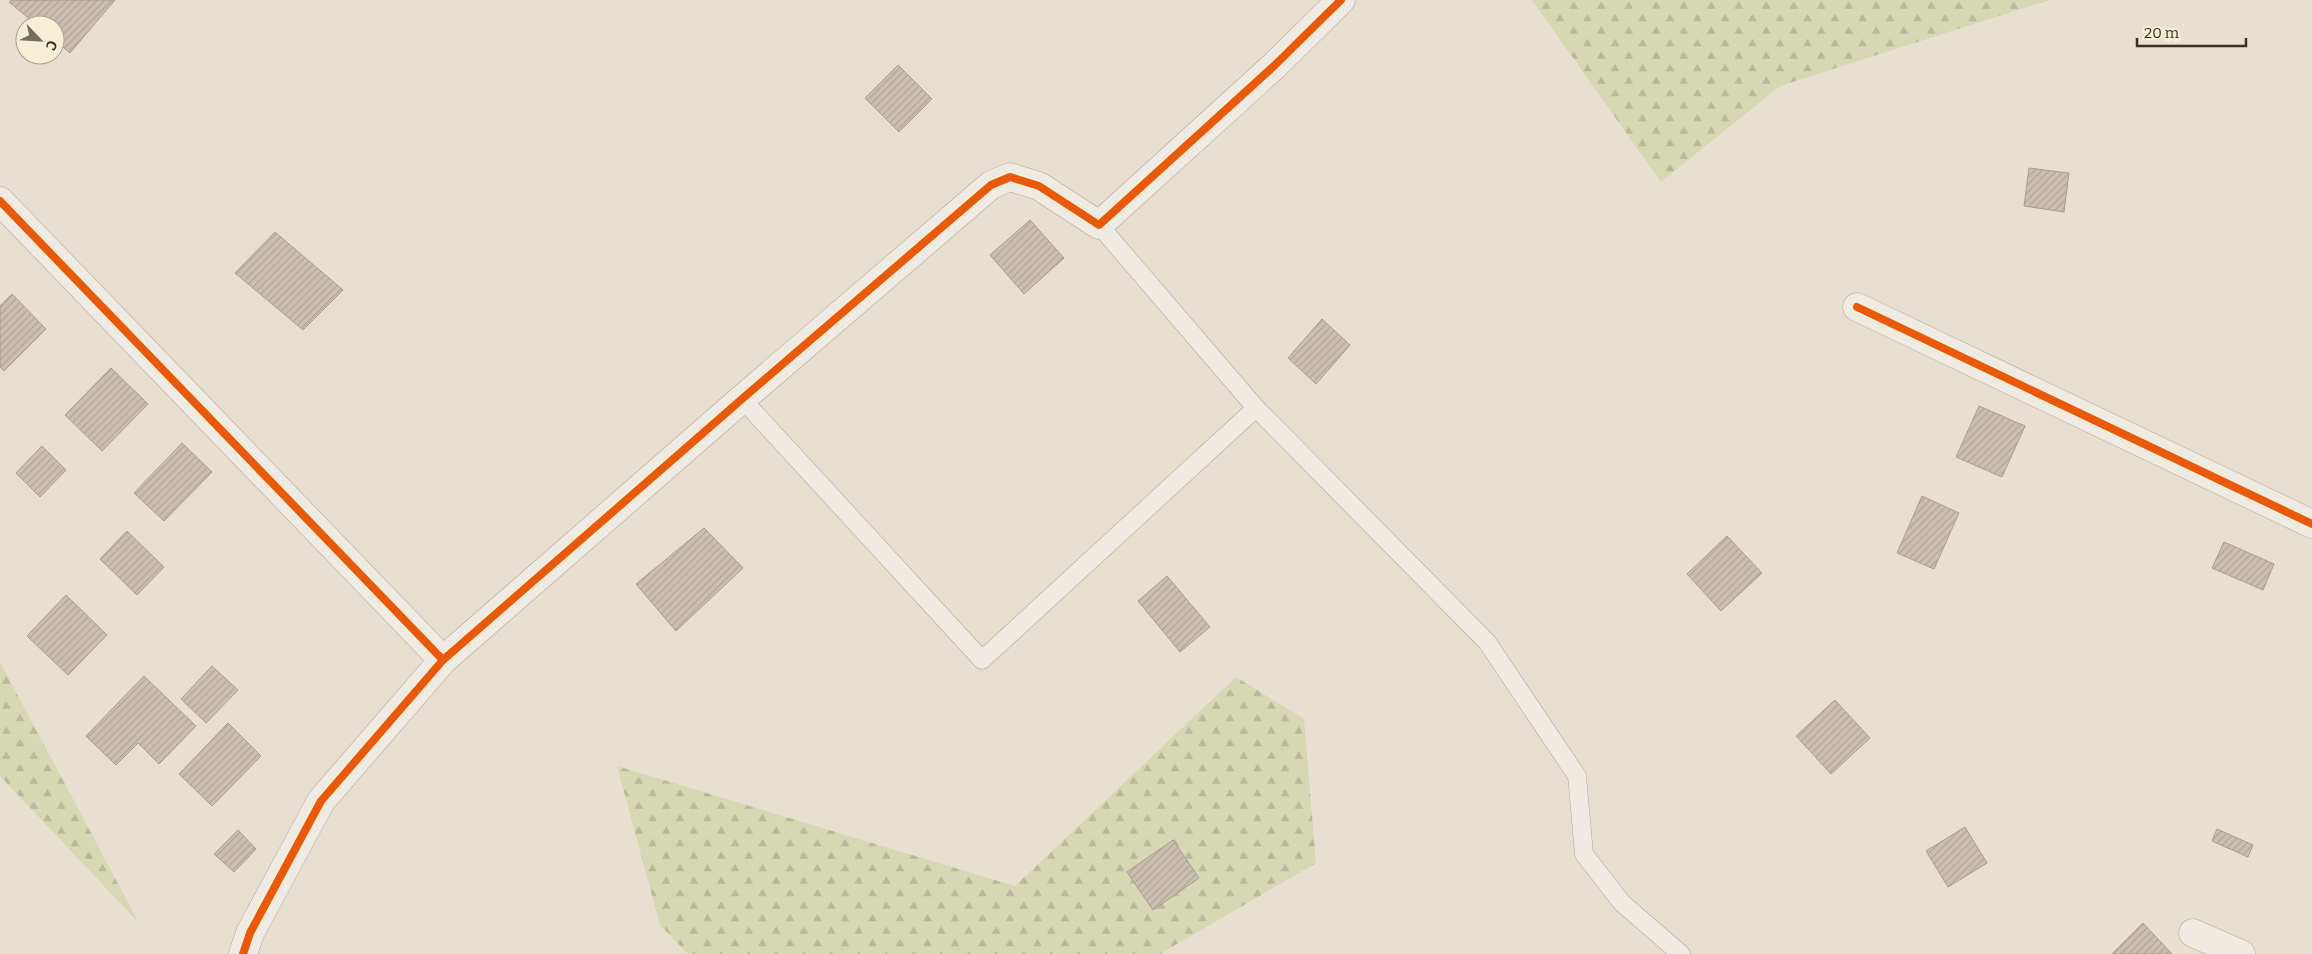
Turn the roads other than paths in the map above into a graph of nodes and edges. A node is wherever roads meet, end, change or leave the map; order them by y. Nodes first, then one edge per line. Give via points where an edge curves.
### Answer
1 (1341, 0) edge
2 (0, 201) edge
3 (1099, 225) junction
4 (1858, 307) dead end
5 (742, 399) junction
6 (1256, 408) junction
7 (2312, 524) edge
8 (443, 660) junction
9 (2194, 933) dead end
10 (243, 954) edge
11 (1681, 954) edge
12 (2241, 954) edge

1 - 3 street via 1275,65
2 - 8 street
3 - 5 street via 1038,186 1010,178 991,185
3 - 6 lane
4 - 7 street
5 - 6 lane via 982,660
5 - 8 street
6 - 11 lane via 1487,642 1577,776 1584,854 1622,903
8 - 10 street via 321,801 250,933
9 - 12 street

